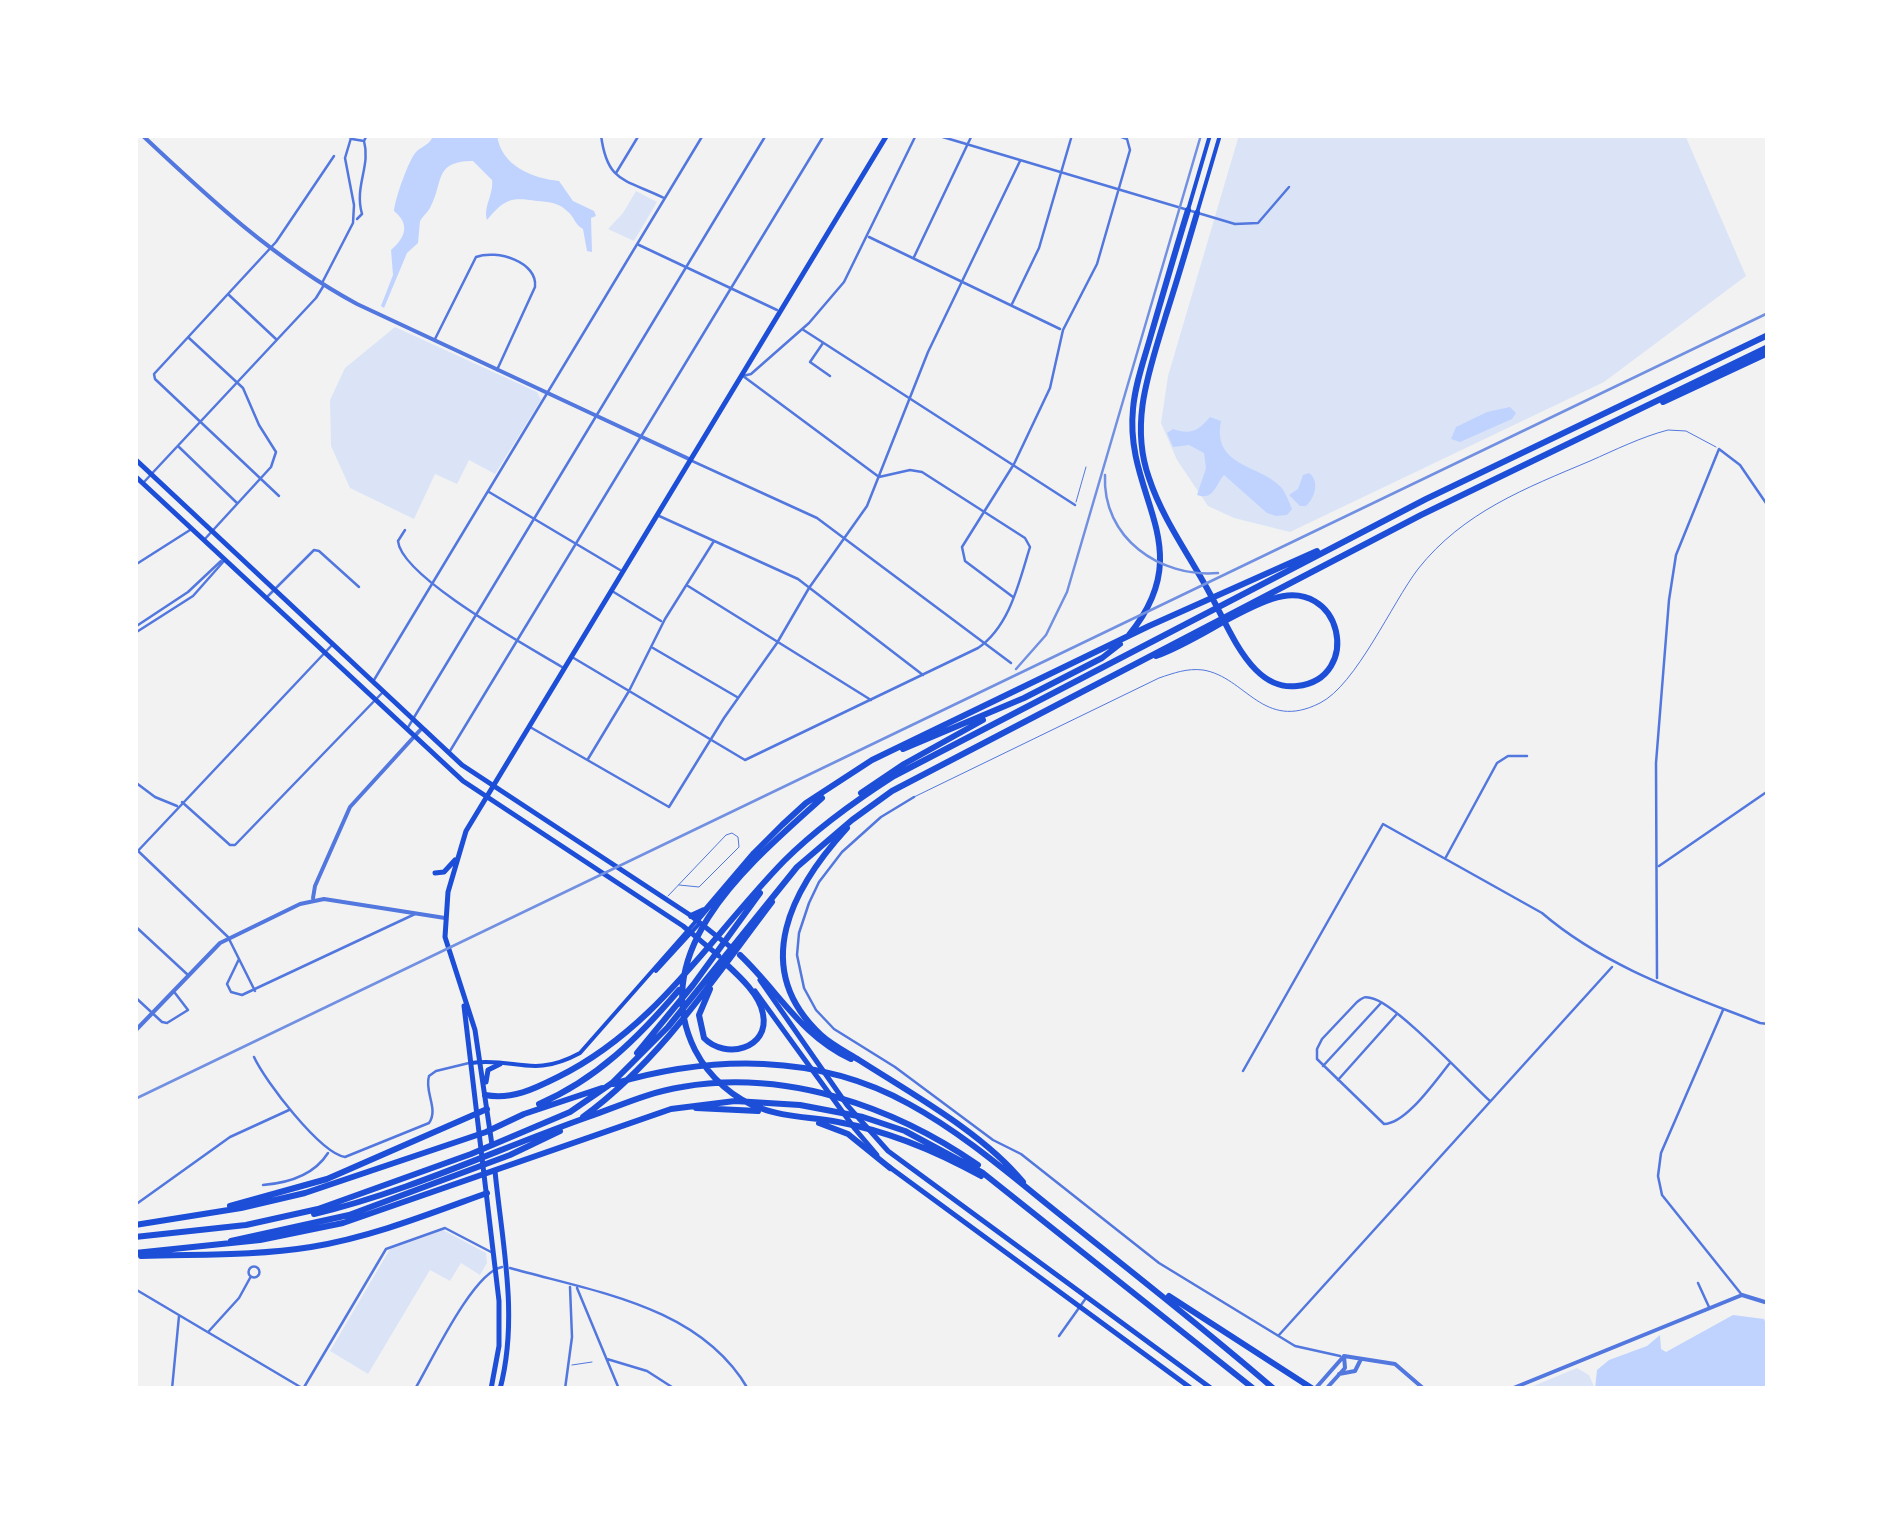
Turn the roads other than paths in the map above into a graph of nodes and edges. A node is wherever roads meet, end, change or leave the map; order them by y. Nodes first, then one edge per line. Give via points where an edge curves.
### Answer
1 (142, 135) edge
2 (345, 135) edge
3 (367, 135) edge
4 (601, 135) edge
5 (639, 135) edge
6 (703, 135) edge
7 (766, 135) edge
8 (824, 135) edge
9 (887, 135) edge
10 (916, 135) edge
11 (936, 135) edge
12 (972, 135) edge
13 (1072, 135) edge
14 (1116, 135) edge
15 (1210, 135) edge
16 (1220, 135) edge
17 (351, 138) junction
18 (364, 141) junction
19 (967, 144) junction
20 (334, 156) dead end
21 (1020, 160) junction
22 (1061, 173) junction
23 (615, 174) junction
24 (1290, 186) dead end
25 (1119, 190) junction
26 (665, 198) junction
27 (1188, 210) junction
28 (1197, 213) junction
29 (354, 218) junction
30 (868, 236) junction
31 (638, 245) junction
32 (269, 250) junction
33 (913, 258) junction
34 (685, 267) junction
35 (960, 282) junction
36 (322, 285) junction
37 (730, 288) junction
38 (228, 294) junction
39 (1012, 306) junction
40 (780, 311) junction
41 (802, 328) junction
42 (1062, 330) junction
43 (1768, 332) edge
44 (188, 337) junction
45 (277, 340) junction
46 (434, 340) junction
47 (824, 342) junction
48 (1768, 350) edge
49 (497, 370) junction
50 (742, 376) junction
51 (830, 376) dead end
52 (238, 382) junction
53 (548, 393) junction
54 (909, 396) junction
55 (596, 414) junction
56 (200, 421) junction
57 (642, 436) junction
58 (178, 446) junction
59 (1719, 449) junction
60 (135, 459) edge
61 (689, 459) junction
62 (1014, 464) junction
63 (1086, 468) dead end
64 (152, 474) junction
65 (135, 476) edge
66 (879, 477) junction
67 (261, 478) junction
68 (143, 484) junction
69 (488, 491) junction
70 (280, 496) dead end
71 (1430, 497) junction
72 (238, 503) junction
73 (1075, 505) joint
74 (1768, 506) edge
75 (984, 511) junction
76 (656, 514) junction
77 (533, 518) junction
78 (192, 529) junction
79 (405, 530) dead end
80 (212, 531) junction
81 (845, 539) junction
82 (204, 540) junction
83 (714, 541) junction
84 (578, 545) junction
85 (234, 551) junction
86 (225, 560) junction
87 (135, 564) edge
88 (622, 572) junction
89 (432, 582) junction
90 (686, 585) junction
91 (359, 587) dead end
92 (809, 588) junction
93 (275, 590) junction
94 (610, 590) junction
95 (266, 598) junction
96 (1014, 598) junction
97 (474, 614) junction
98 (664, 622) junction
99 (135, 627) edge
100 (135, 633) edge
101 (517, 640) junction
102 (777, 643) junction
103 (986, 643) junction
104 (333, 644) junction
105 (652, 647) junction
106 (324, 653) junction
107 (571, 656) junction
108 (1011, 663) dead end
109 (1136, 663) junction
110 (564, 668) junction
111 (923, 675) junction
112 (373, 682) junction
113 (629, 691) junction
114 (383, 692) junction
115 (738, 698) junction
116 (1024, 698) junction
117 (374, 700) junction
118 (872, 700) junction
119 (412, 719) junction
120 (529, 726) junction
121 (422, 728) junction
122 (406, 730) junction
123 (414, 737) junction
124 (710, 740) junction
125 (449, 752) junction
126 (1527, 756) dead end
127 (587, 760) junction
128 (853, 773) junction
129 (135, 782) edge
130 (834, 786) junction
131 (492, 787) junction
132 (1768, 791) edge
133 (486, 797) junction
134 (914, 797) joint
135 (180, 804) junction
136 (865, 809) junction
137 (840, 812) junction
138 (136, 851) edge
139 (457, 858) junction
140 (1445, 858) junction
141 (1658, 867) junction
142 (435, 872) dead end
143 (679, 884) junction
144 (665, 899) junction
145 (313, 900) junction
146 (417, 913) junction
147 (445, 918) junction
148 (699, 919) junction
149 (135, 926) edge
150 (737, 931) junction
151 (690, 932) junction
152 (229, 939) junction
153 (709, 945) junction
154 (740, 955) junction
155 (239, 959) junction
156 (1614, 964) junction
157 (708, 970) junction
158 (189, 976) junction
159 (1657, 980) junction
160 (255, 990) junction
161 (174, 992) junction
162 (135, 997) edge
163 (464, 1002) junction
164 (1382, 1002) junction
165 (1724, 1009) junction
166 (153, 1014) junction
167 (1398, 1014) junction
168 (1768, 1024) edge
169 (135, 1031) edge
170 (254, 1056) dead end
171 (480, 1062) junction
172 (471, 1063) junction
173 (1450, 1063) junction
174 (500, 1064) junction
175 (1323, 1066) junction
176 (870, 1068) junction
177 (1242, 1071) dead end
178 (1338, 1081) junction
179 (485, 1096) junction
180 (1491, 1102) junction
181 (290, 1109) junction
182 (487, 1109) junction
183 (478, 1112) junction
184 (640, 1118) junction
185 (504, 1121) junction
186 (329, 1152) junction
187 (471, 1162) junction
188 (890, 1168) junction
189 (496, 1183) junction
190 (263, 1185) dead end
191 (1008, 1191) junction
192 (1031, 1192) junction
193 (487, 1193) junction
194 (135, 1204) edge
195 (1028, 1206) junction
196 (200, 1215) junction
197 (135, 1225) edge
198 (135, 1237) edge
199 (211, 1246) junction
200 (492, 1253) junction
201 (135, 1255) edge
202 (1118, 1261) junction
203 (506, 1266) junction
204 (494, 1268) junction
205 (250, 1278) dead end
206 (1698, 1282) dead end
207 (570, 1285) junction
208 (576, 1287) junction
209 (135, 1289) edge
210 (1087, 1296) junction
211 (1742, 1296) junction
212 (1768, 1303) edge
213 (1080, 1307) junction
214 (1709, 1309) junction
215 (180, 1315) junction
216 (208, 1332) junction
217 (1059, 1336) dead end
218 (1278, 1337) junction
219 (1344, 1356) junction
220 (606, 1358) junction
221 (1361, 1358) junction
222 (592, 1362) dead end
223 (569, 1364) junction
224 (1339, 1374) junction
225 (172, 1389) edge
226 (303, 1389) edge
227 (414, 1389) edge
228 (490, 1389) edge
229 (500, 1389) edge
230 (565, 1389) edge
231 (619, 1389) edge
232 (675, 1389) edge
233 (748, 1389) edge
234 (1192, 1389) edge
235 (1212, 1389) edge
236 (1254, 1389) edge
237 (1274, 1389) edge
238 (1314, 1389) edge
239 (1326, 1389) edge
240 (1424, 1389) edge
241 (1510, 1389) edge

1 - 32 street
2 - 17 street
3 - 18 street
4 - 23 street
5 - 23 street
6 - 26 street
7 - 34 street
8 - 37 street
9 - 40 main road
10 - 30 street
11 - 19 street
12 - 19 street
13 - 22 street
14 - 25 street via 1127,139 1130,150
15 - 27 main road
16 - 28 main road
17 - 18 street
17 - 29 street via 346,158
18 - 29 street via 362,214
19 - 21 street
19 - 33 street
20 - 32 street
21 - 22 street
21 - 35 street
22 - 25 street
22 - 39 street via 1039,248
23 - 26 street
24 - 28 street via 1258,223
25 - 27 street
25 - 42 street via 1097,264
26 - 31 street
27 - 28 street
27 - 116 highway via 1133,405 1134,455 1160,544 1151,599 1126,638 1102,658
28 - 109 highway via 1144,388 1142,452 1150,482 1188,552 1235,637 1260,674 1290,687 1313,681 1335,658 1338,642 1322,606 1283,596 1262,603 1168,652
29 - 36 street
30 - 33 street
30 - 41 street via 844,282
31 - 34 street
31 - 53 street
32 - 36 street
32 - 38 street
33 - 35 street
34 - 37 street
34 - 55 street
35 - 39 street
35 - 54 street
36 - 45 street
36 - 46 street
37 - 40 street
37 - 57 street
38 - 44 street
38 - 45 street
39 - 42 street
40 - 50 main road
41 - 47 street
41 - 50 street
42 - 62 street via 1050,388
43 - 71 highway
44 - 52 street
44 - 56 street via 154,376
45 - 52 street
46 - 49 street
46 - 49 street via 476,257 496,254 530,268 535,287
47 - 51 street via 810,362
47 - 54 street
48 - 109 highway via 1421,515
49 - 53 street
50 - 61 main road
50 - 66 street
52 - 56 street
52 - 67 street via 276,452
53 - 55 street
53 - 69 street
54 - 62 street
54 - 66 street
55 - 57 street
55 - 77 street
56 - 58 street
56 - 67 street
57 - 61 street
57 - 84 street
58 - 64 street
58 - 72 street
59 - 74 street via 1740,465
59 - 134 lane via 1686,431 1668,430 1493,504 1422,565 1345,682 1320,704 1270,707 1219,675 1184,670
59 - 141 street via 1676,555 1668,600 1656,763
60 - 64 main road
61 - 76 main road
61 - 81 street via 818,518
62 - 73 street
62 - 75 street
63 - 73 lane
64 - 68 street
64 - 80 main road
65 - 68 main road
66 - 75 street via 922,472
66 - 81 street
67 - 70 street
67 - 72 street
68 - 78 main road
69 - 77 street
69 - 89 street
71 - 128 highway
71 - 137 highway via 915,765
72 - 80 street
75 - 96 street via 1030,547
75 - 96 street via 961,550
76 - 83 street
76 - 88 main road
77 - 84 street
77 - 97 street
78 - 82 main road
78 - 87 street
79 - 89 street via 400,552
80 - 82 street
80 - 85 main road
81 - 92 street
81 - 103 street
82 - 86 main road
83 - 90 street
83 - 92 street
84 - 88 street
84 - 101 street
85 - 86 street
85 - 93 main road
86 - 95 main road
86 - 99 street
86 - 100 street via 193,596
88 - 94 main road
89 - 97 street
89 - 112 street
90 - 98 street
90 - 102 street
91 - 93 street via 314,550
92 - 102 street
92 - 111 street
93 - 95 street
93 - 104 main road
94 - 98 street
94 - 107 main road
95 - 106 main road
96 - 103 street
97 - 101 street
97 - 119 street
98 - 105 street
101 - 110 street
101 - 125 street
102 - 115 street
102 - 118 street
103 - 108 street
103 - 111 street
104 - 106 street
104 - 112 main road
105 - 113 street
105 - 115 street
106 - 117 main road
106 - 135 street
107 - 110 main road
107 - 113 street
109 - 136 highway
110 - 120 main road
111 - 118 street
112 - 114 main road
113 - 124 street
113 - 127 street
114 - 117 street
114 - 119 main road
115 - 124 street
116 - 128 highway
116 - 137 highway via 904,764
117 - 122 main road
117 - 135 street via 236,846
118 - 124 street via 745,760
119 - 121 main road
119 - 122 street
120 - 127 street
120 - 131 main road
121 - 123 street
121 - 125 main road
122 - 123 main road
123 - 133 main road
123 - 145 street via 347,813
124 - 127 street via 670,808
125 - 131 main road
126 - 140 street via 1497,763
128 - 130 highway
129 - 135 street
130 - 148 highway
130 - 148 highway via 770,836
131 - 133 main road
131 - 144 main road
132 - 141 street
133 - 139 main road
133 - 151 main road
134 - 218 street via 880,817 819,882 797,955 816,1010 834,1029 1020,1154 1159,1263
135 - 138 street
136 - 150 highway
136 - 176 highway via 804,880 784,949 790,989 810,1024
137 - 150 highway via 775,871
138 - 152 street
139 - 142 main road
139 - 147 main road
140 - 156 street
140 - 177 street via 1383,824
141 - 159 street
143 - 143 lane via 726,835 738,837 739,847 700,887
143 - 144 lane
144 - 148 main road
145 - 146 street
145 - 152 street
146 - 147 street
146 - 160 street
147 - 163 main road
148 - 151 main road
148 - 154 main road
148 - 195 highway via 682,1000 692,1044 735,1096 758,1108 887,1134 955,1162
149 - 158 street
150 - 153 highway
150 - 157 highway
150 - 157 highway via 726,963
151 - 153 main road
151 - 174 main road via 580,1053 545,1067
152 - 155 street
152 - 158 street
153 - 157 highway
153 - 157 highway via 762,1008 758,1036 741,1050 712,1046 701,1030
153 - 188 main road via 772,1012
154 - 176 highway via 816,1040
154 - 210 main road via 877,1141
155 - 160 street
155 - 160 street via 228,990 242,996
156 - 159 street
156 - 180 street
157 - 179 highway via 590,1060 517,1096
157 - 185 highway via 599,1070
157 - 187 highway via 612,1083
157 - 187 highway via 634,1075 597,1106 552,1136
158 - 161 street
159 - 165 street
161 - 166 street
161 - 166 street via 187,1012 164,1023
162 - 166 street
163 - 171 main road
163 - 172 main road
164 - 167 street
164 - 175 street
164 - 175 street via 1364,998 1334,1026 1317,1049
165 - 168 street
165 - 211 street via 1661,1153 1658,1176 1662,1196
166 - 169 street
167 - 173 street
167 - 178 street
170 - 181 street
171 - 172 main road
171 - 174 main road
171 - 179 main road
172 - 183 main road
172 - 186 street via 429,1076 433,1114 427,1124 350,1157
173 - 178 street via 1391,1124
173 - 180 street
174 - 179 main road via 488,1070
175 - 178 street
176 - 192 highway via 972,1137
179 - 182 main road
180 - 218 street
181 - 186 street
181 - 194 street via 220,1143
182 - 183 highway
182 - 189 main road
183 - 193 main road
183 - 196 highway via 327,1179
184 - 188 highway via 720,1108 812,1122 848,1134
184 - 191 highway via 719,1102 818,1108 877,1122 945,1150
184 - 199 highway via 330,1226
185 - 192 highway via 652,1073 718,1063 790,1066 892,1095
185 - 196 highway via 305,1193
186 - 190 street via 307,1173
187 - 191 highway via 651,1094 734,1083 806,1090 861,1105 965,1156
187 - 198 highway via 295,1216
187 - 199 highway via 315,1225
188 - 213 main road
189 - 193 main road
189 - 203 main road
191 - 195 highway
192 - 202 highway
193 - 200 main road
193 - 201 highway via 334,1242 269,1252
195 - 236 highway
196 - 197 highway
199 - 201 highway
200 - 204 main road
200 - 226 street via 445,1228 388,1247
202 - 237 highway
202 - 238 highway
203 - 204 street
203 - 207 street
203 - 229 main road via 510,1328
204 - 227 street
204 - 228 main road via 500,1330
205 - 216 street
206 - 214 street
207 - 208 street
207 - 223 street
208 - 220 street
208 - 233 street via 680,1322 725,1356
209 - 215 street
210 - 213 street
210 - 235 main road
211 - 212 street
211 - 214 street
213 - 217 street
213 - 234 main road
214 - 241 street
215 - 216 street
215 - 225 street
216 - 226 street
218 - 219 street via 1310,1352
219 - 221 street
219 - 224 street
219 - 238 street
220 - 231 street
220 - 232 street
221 - 224 street via 1356,1371
221 - 240 street via 1395,1364
222 - 223 lane
223 - 230 street
224 - 239 street

